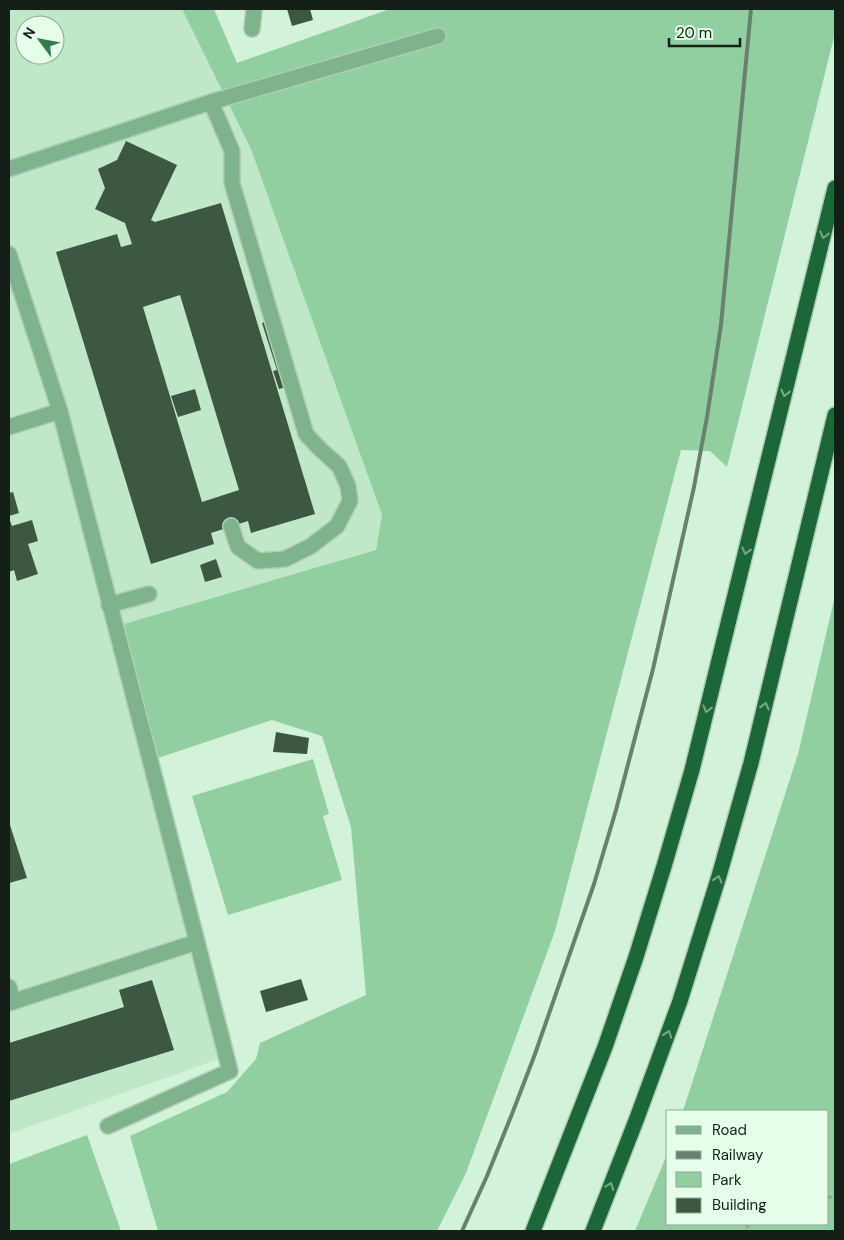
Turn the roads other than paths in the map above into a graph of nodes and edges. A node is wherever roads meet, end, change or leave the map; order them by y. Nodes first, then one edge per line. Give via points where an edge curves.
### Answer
1 (254, 9) edge
2 (252, 29) dead end
3 (438, 36) dead end
4 (211, 102) junction
5 (9, 169) edge
6 (835, 188) edge
7 (9, 254) edge
8 (60, 411) junction
9 (835, 415) edge
10 (9, 427) edge
11 (231, 526) dead end
12 (150, 594) dead end
13 (109, 605) junction
14 (197, 942) junction
15 (9, 987) edge
16 (11, 1003) edge
17 (108, 1126) dead end
18 (533, 1231) edge
19 (593, 1231) edge

1 - 2 lane
3 - 4 lane
4 - 5 lane
4 - 11 lane via 232,151 232,184 306,434 340,466 350,502 337,526 311,546 285,559 258,561 238,547
6 -> 18 highway via 692,770 636,957 605,1047
7 - 8 lane
8 - 10 lane
8 - 13 lane
19 -> 9 highway via 676,1010 719,876 751,763
12 - 13 lane
13 - 14 lane
14 - 16 lane
14 - 17 lane via 230,1071
15 - 16 lane

